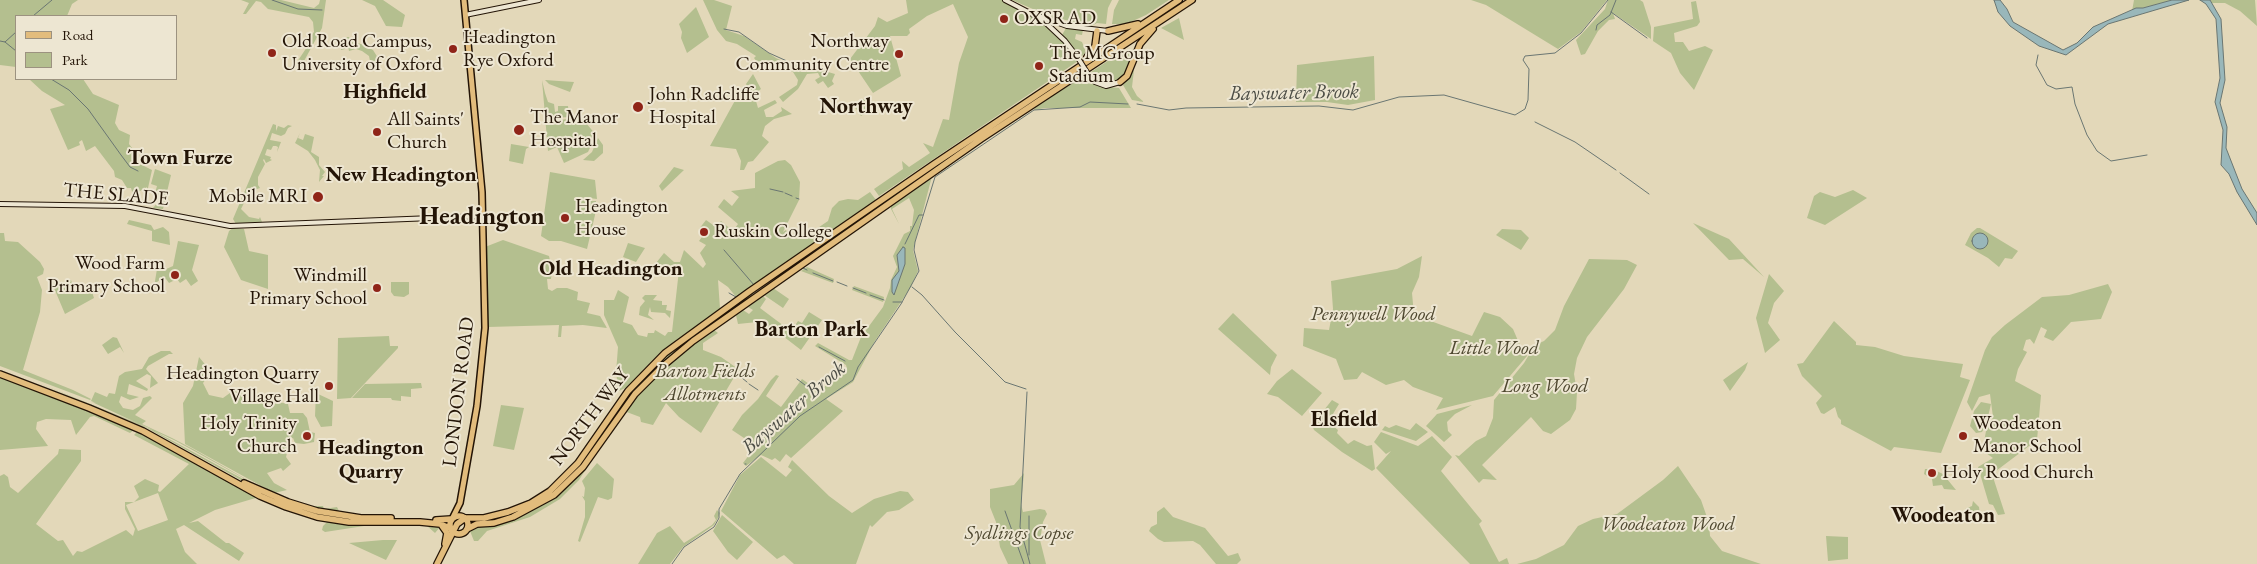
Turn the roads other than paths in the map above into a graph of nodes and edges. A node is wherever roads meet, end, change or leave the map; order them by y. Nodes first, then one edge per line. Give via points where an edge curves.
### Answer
1 (464, 0) edge
2 (539, 0) edge
3 (1005, 0) edge
4 (1179, 0) edge
5 (1190, 1) edge
6 (1162, 12) junction
7 (1032, 14) junction
8 (465, 15) junction
9 (1067, 26) junction
10 (1110, 30) joint
11 (1097, 31) junction
12 (1058, 33) junction
13 (1108, 55) junction
14 (1133, 60) junction
15 (1072, 70) junction
16 (1120, 82) joint
17 (0, 204) edge
18 (483, 216) junction
19 (0, 370) edge
20 (0, 374) edge
21 (460, 503) junction
22 (452, 518) junction
23 (465, 518) junction
24 (438, 524) junction
25 (467, 529) junction
26 (454, 531) junction
27 (446, 543) junction
28 (437, 564) edge
29 (441, 564) edge

1 - 8 main road, LONDON ROAD
2 - 8 main road
3 - 7 main road
4 - 6 highway
5 - 13 highway, NORTH WAY
5 - 14 highway via 1146,35
6 - 10 highway via 1130,27
6 - 15 highway
7 - 9 main road
7 - 12 main road
8 - 18 main road, LONDON ROAD
9 - 11 main road
9 - 12 main road
10 - 11 main road
11 - 15 highway via 1093,50
12 - 16 main road, bridge via 1095,82 1106,86
13 - 14 highway via 1130,48 1134,51
13 - 25 highway, NORTH WAY via 843,234 677,354 635,394 588,461 560,490 519,515
14 - 16 highway via 1127,76
15 - 23 highway, NORTH WAY via 680,342 632,386 583,458 556,486 536,500 508,512 484,518
17 - 18 main road, THE SLADE via 125,206 228,226
18 - 21 main road, LONDON ROAD via 484,352
19 - 22 highway, NORTH WAY via 120,417 256,489 300,506 361,518
20 - 24 highway via 143,431 286,508 349,522
21 - 22 main road, LONDON ROAD
21 - 23 main road, LONDON ROAD
22 - 23 highway, NORTH WAY via 459,515
22 - 26 highway
23 - 25 highway
23 - 26 highway
24 - 26 highway
24 - 27 highway via 447,533
25 - 26 highway
26 - 27 highway
26 - 29 highway via 453,542
27 - 28 highway

